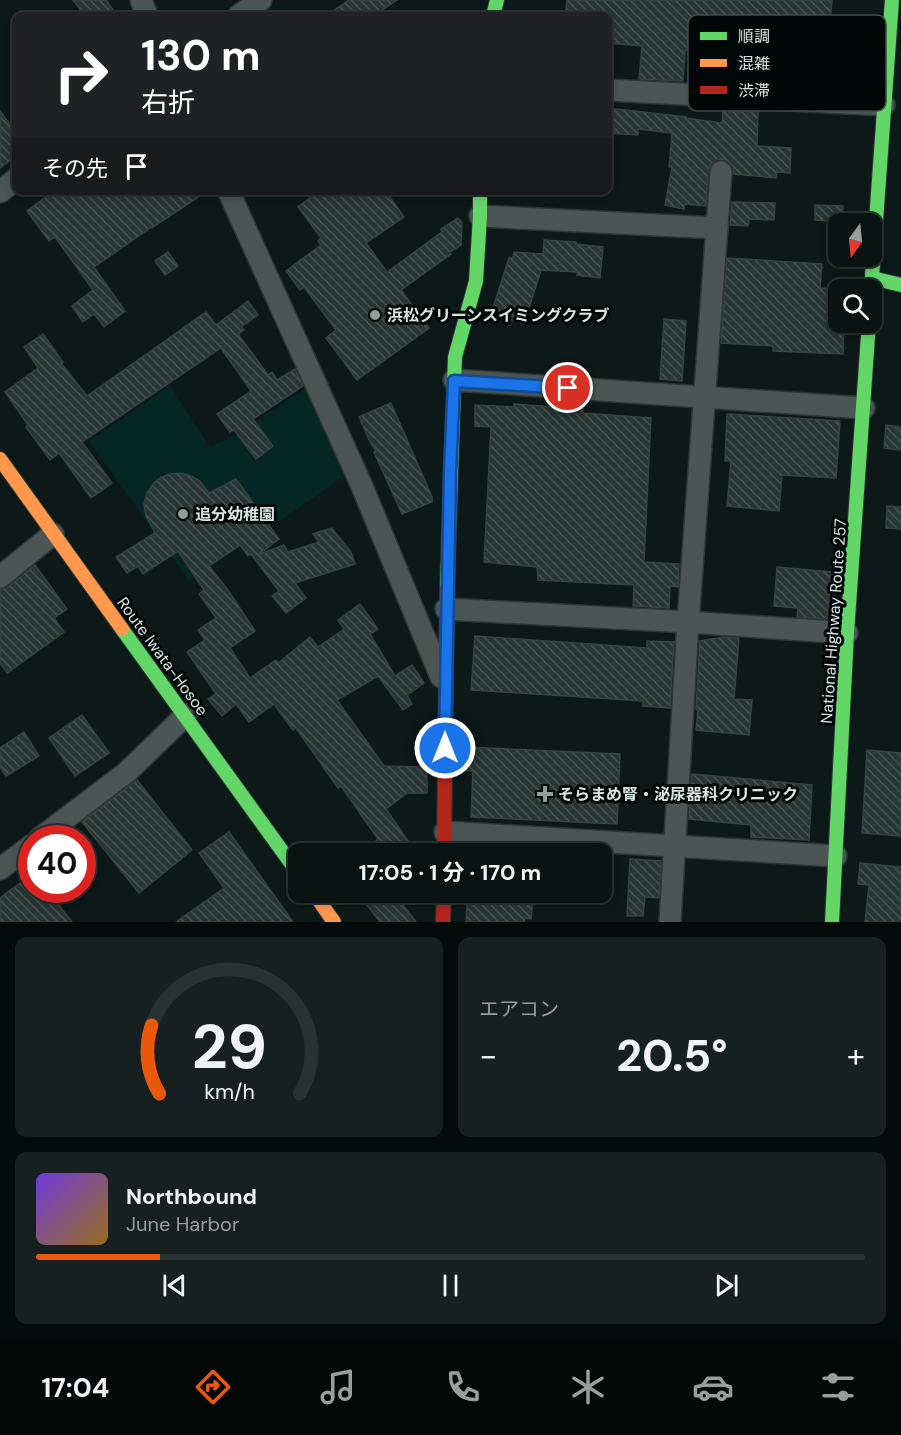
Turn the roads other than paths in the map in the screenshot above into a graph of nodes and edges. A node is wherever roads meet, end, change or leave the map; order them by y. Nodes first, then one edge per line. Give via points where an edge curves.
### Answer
1 (261, 0) edge
2 (892, 0) edge
3 (244, 12) edge
4 (886, 79) edge
5 (612, 90) edge
6 (688, 94) edge
7 (884, 111) edge
8 (721, 172) dead end
9 (12, 182) edge
10 (0, 192) edge
11 (230, 195) edge
12 (480, 195) edge
13 (480, 216) junction
14 (717, 228) junction
15 (872, 279) edge
16 (882, 284) edge
17 (901, 285) edge
18 (868, 333) edge
19 (454, 381) junction
20 (704, 398) junction
21 (864, 408) junction
22 (0, 459) edge
23 (53, 534) junction
24 (0, 577) edge
25 (446, 609) junction
26 (688, 622) junction
27 (847, 633) junction
28 (445, 686) junction
29 (186, 715) junction
30 (57, 825) edge
31 (445, 832) junction
32 (444, 843) edge
33 (674, 846) junction
34 (18, 856) edge
35 (836, 856) junction
36 (288, 859) edge
37 (0, 869) edge
38 (321, 903) edge
39 (444, 903) edge
40 (334, 922) edge
41 (443, 922) edge
42 (670, 922) edge
43 (832, 922) edge

1 - 3 street
2 - 4 main road
5 - 6 street
7 - 15 main road
8 - 14 street
9 - 10 street
11 - 28 street via 361,484
12 - 13 main road
13 - 14 street
13 - 19 main road via 476,281 455,357
14 - 20 street
16 - 17 main road
18 - 21 main road, National Highway Route 257
19 - 20 street
19 - 25 main road
20 - 21 street
20 - 26 street
21 - 27 main road, National Highway Route 257
22 - 23 main road, Route Iwata-Hosoe
23 - 24 street
23 - 29 main road, Route Iwata-Hosoe
25 - 26 street
25 - 28 main road
26 - 27 street
26 - 33 street
27 - 35 main road, National Highway Route 257
28 - 31 main road
29 - 30 street via 127,772
29 - 36 main road, Route Iwata-Hosoe
31 - 32 main road
31 - 33 street
33 - 35 street
33 - 42 street
34 - 37 street
35 - 43 main road, National Highway Route 257
38 - 40 main road
39 - 41 main road

